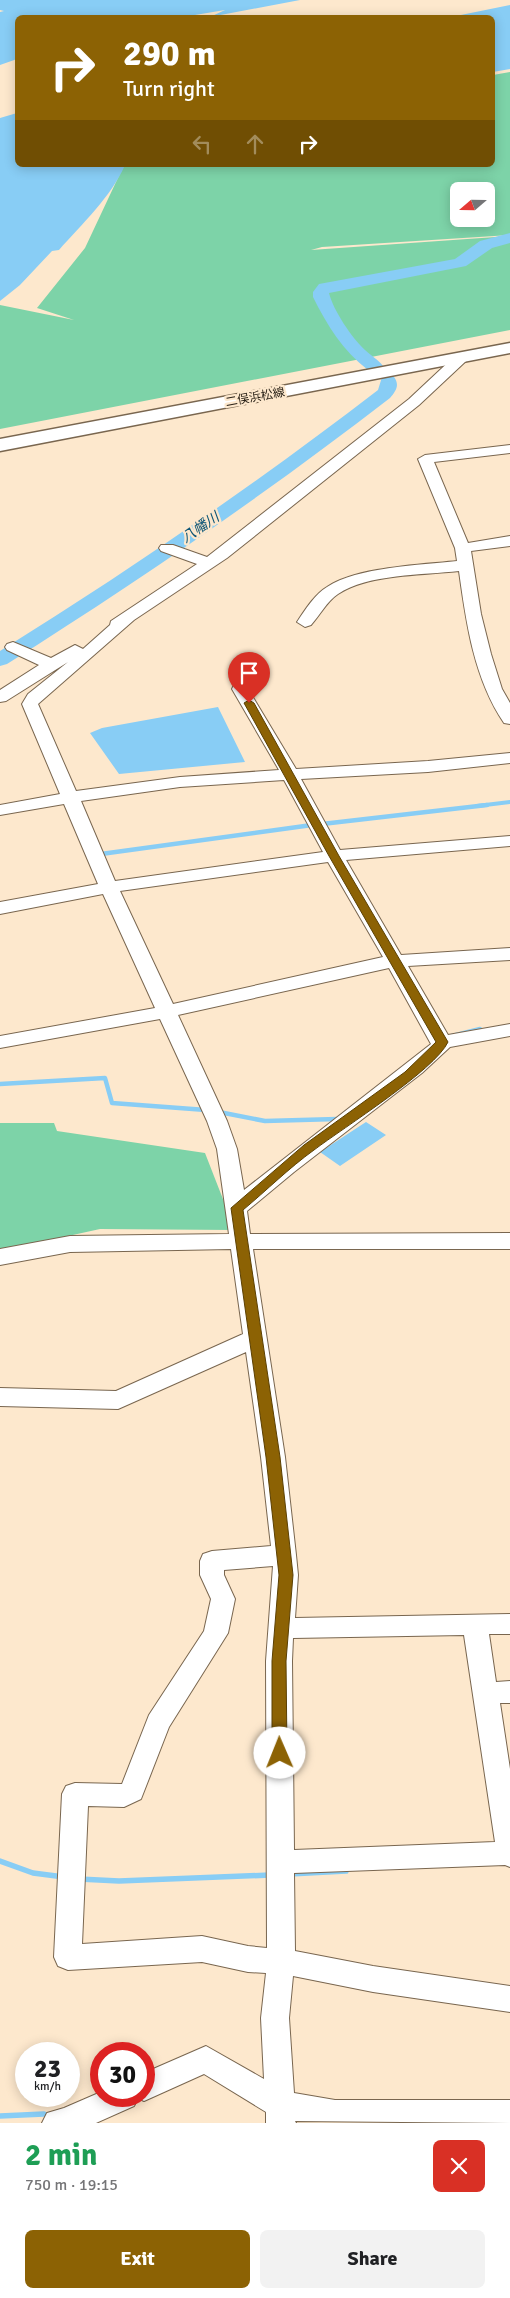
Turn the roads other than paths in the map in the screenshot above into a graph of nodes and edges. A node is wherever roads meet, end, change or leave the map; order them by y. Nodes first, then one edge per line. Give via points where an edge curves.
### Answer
1 (510, 348) edge
2 (510, 356) edge
3 (461, 358) junction
4 (0, 445) edge
5 (510, 449) edge
6 (510, 541) edge
7 (167, 548) dead end
8 (463, 548) junction
9 (209, 563) junction
10 (466, 565) junction
11 (128, 617) junction
12 (305, 622) dead end
13 (14, 647) dead end
14 (52, 665) junction
15 (240, 688) dead end
16 (0, 697) edge
17 (510, 719) edge
18 (510, 758) edge
19 (289, 775) junction
20 (71, 797) junction
21 (0, 810) edge
22 (510, 841) edge
23 (334, 856) junction
24 (110, 887) junction
25 (0, 908) edge
26 (510, 954) edge
27 (394, 961) junction
28 (165, 1012) junction
29 (510, 1030) edge
30 (0, 1042) edge
31 (442, 1042) junction
32 (237, 1208) junction
33 (242, 1240) junction
34 (510, 1241) edge
35 (0, 1257) edge
36 (255, 1338) junction
37 (0, 1396) edge
38 (284, 1554) junction
39 (510, 1624) edge
40 (475, 1625) junction
41 (282, 1628) junction
42 (498, 1693) edge
43 (510, 1853) edge
44 (281, 1862) junction
45 (280, 1962) junction
46 (510, 1998) edge
47 (155, 2082) edge
48 (99, 2107) edge
49 (281, 2114) edge
50 (510, 2114) edge
51 (57, 2123) edge

1 - 3 main road, 二俣浜松線
2 - 3 main road via 478,361
3 - 4 main road, 二俣浜松線
3 - 9 street via 414,402
5 - 8 street via 425,459
6 - 8 street
7 - 9 street
8 - 10 street
9 - 11 street
10 - 12 street via 390,574 335,588
10 - 17 street via 483,654 494,689
11 - 14 street
11 - 20 street via 30,704
13 - 14 street
14 - 16 street
15 - 19 street
18 - 19 street via 448,766
19 - 20 street via 181,782
19 - 23 street
20 - 21 street
20 - 24 street
22 - 23 street
23 - 24 street
23 - 27 street
24 - 25 street
24 - 28 street
26 - 27 street
27 - 28 street
27 - 31 street
28 - 30 street
28 - 32 street via 227,1149
29 - 31 street
31 - 32 street via 440,1048 409,1075 308,1148
32 - 33 street
33 - 34 street
33 - 35 street via 70,1244
33 - 36 street
36 - 37 street via 118,1400
36 - 38 street
38 - 41 street via 286,1590
38 - 45 street via 212,1561 211,1571 223,1599 216,1633 158,1722 132,1791 119,1796 75,1794 68,1958 202,1949 248,1960
39 - 40 street
40 - 41 street
40 - 42 street
41 - 44 street via 279,1661
42 - 43 street
43 - 44 street
44 - 45 street
45 - 46 street
45 - 49 street via 275,2018
47 - 49 street via 206,2059
48 - 51 street
49 - 50 street

